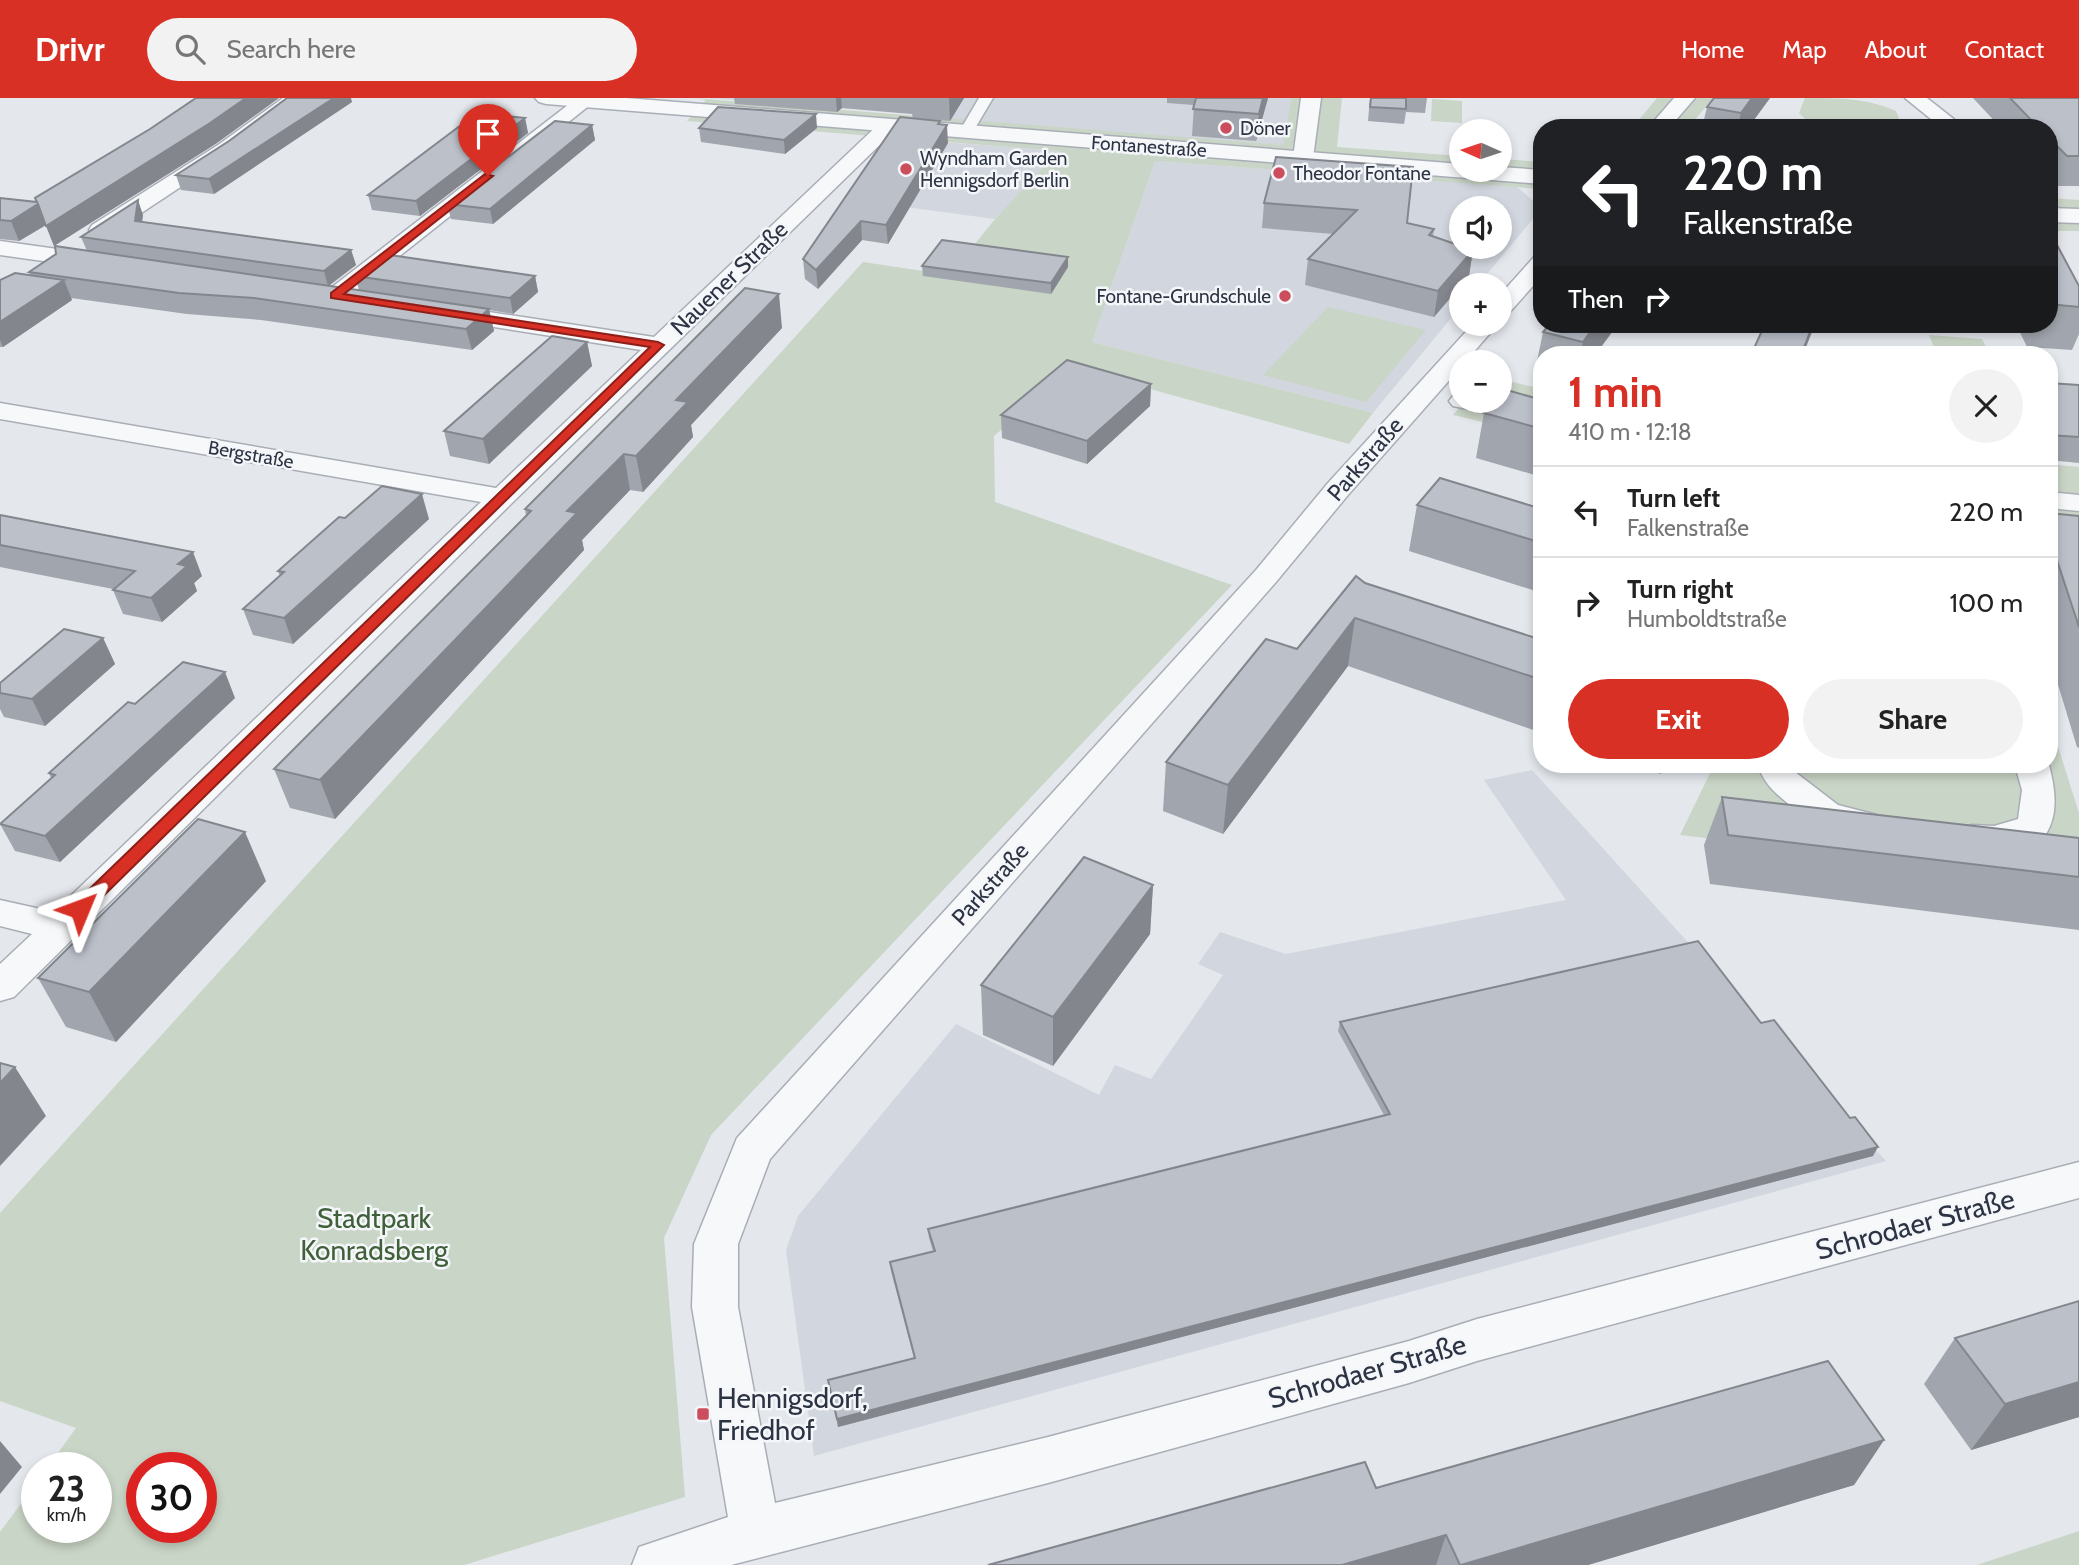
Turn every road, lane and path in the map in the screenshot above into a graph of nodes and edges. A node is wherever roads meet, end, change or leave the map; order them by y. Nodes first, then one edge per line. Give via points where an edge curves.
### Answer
1 (296, 98) edge
2 (546, 98) edge
3 (986, 98) edge
4 (1311, 98) edge
5 (1685, 98) edge
6 (1915, 98) edge
7 (585, 101) junction
8 (1666, 119) edge
9 (1943, 119) edge
10 (888, 126) junction
11 (966, 132) junction
12 (1303, 158) junction
13 (1533, 176) edge
14 (2058, 215) edge
15 (2079, 216) edge
16 (0, 248) edge
17 (60, 256) junction
18 (129, 266) edge
19 (1533, 272) edge
20 (30, 276) edge
21 (307, 292) edge
22 (335, 296) junction
23 (1512, 296) edge
24 (362, 300) edge
25 (417, 308) edge
26 (1475, 336) edge
27 (658, 345) junction
28 (1423, 393) junction
29 (1449, 398) edge
30 (1512, 410) edge
31 (0, 411) edge
32 (1533, 414) edge
33 (502, 497) junction
34 (2058, 501) edge
35 (2079, 503) edge
36 (1778, 773) edge
37 (2034, 773) edge
38 (1898, 831) edge
39 (1946, 835) edge
40 (0, 913) edge
41 (61, 927) junction
42 (0, 987) edge
43 (2079, 1180) edge
44 (755, 1532) junction
45 (657, 1565) edge

1 - 17 street
2 - 7 street, Fontanestraße
3 - 11 street
4 - 12 street
5 - 8 street
6 - 9 street
7 - 10 street, Fontanestraße
7 - 22 street
10 - 11 street, Fontanestraße
10 - 27 street, Nauener Straße
11 - 12 street, Fontanestraße
12 - 13 street, Fontanestraße
14 - 15 street
16 - 17 street
17 - 18 street
17 - 20 street
19 - 23 street
21 - 22 street
22 - 24 street
25 - 27 street
26 - 28 street, Parkstraße
27 - 33 street, Nauener Straße
28 - 29 street
28 - 44 street, Parkstraße via 1266,576 752,1150 716,1244 715,1307
30 - 32 street
31 - 33 street, Bergstraße
33 - 41 street, Nauener Straße
34 - 35 street
36 - 38 street via 1827,814
37 - 39 street via 2039,790 2034,826 1994,838
40 - 41 street
41 - 42 street, Nauener Straße
43 - 44 street, Schrodaer Straße via 1048,1460
44 - 45 street, Schrodaer Straße

